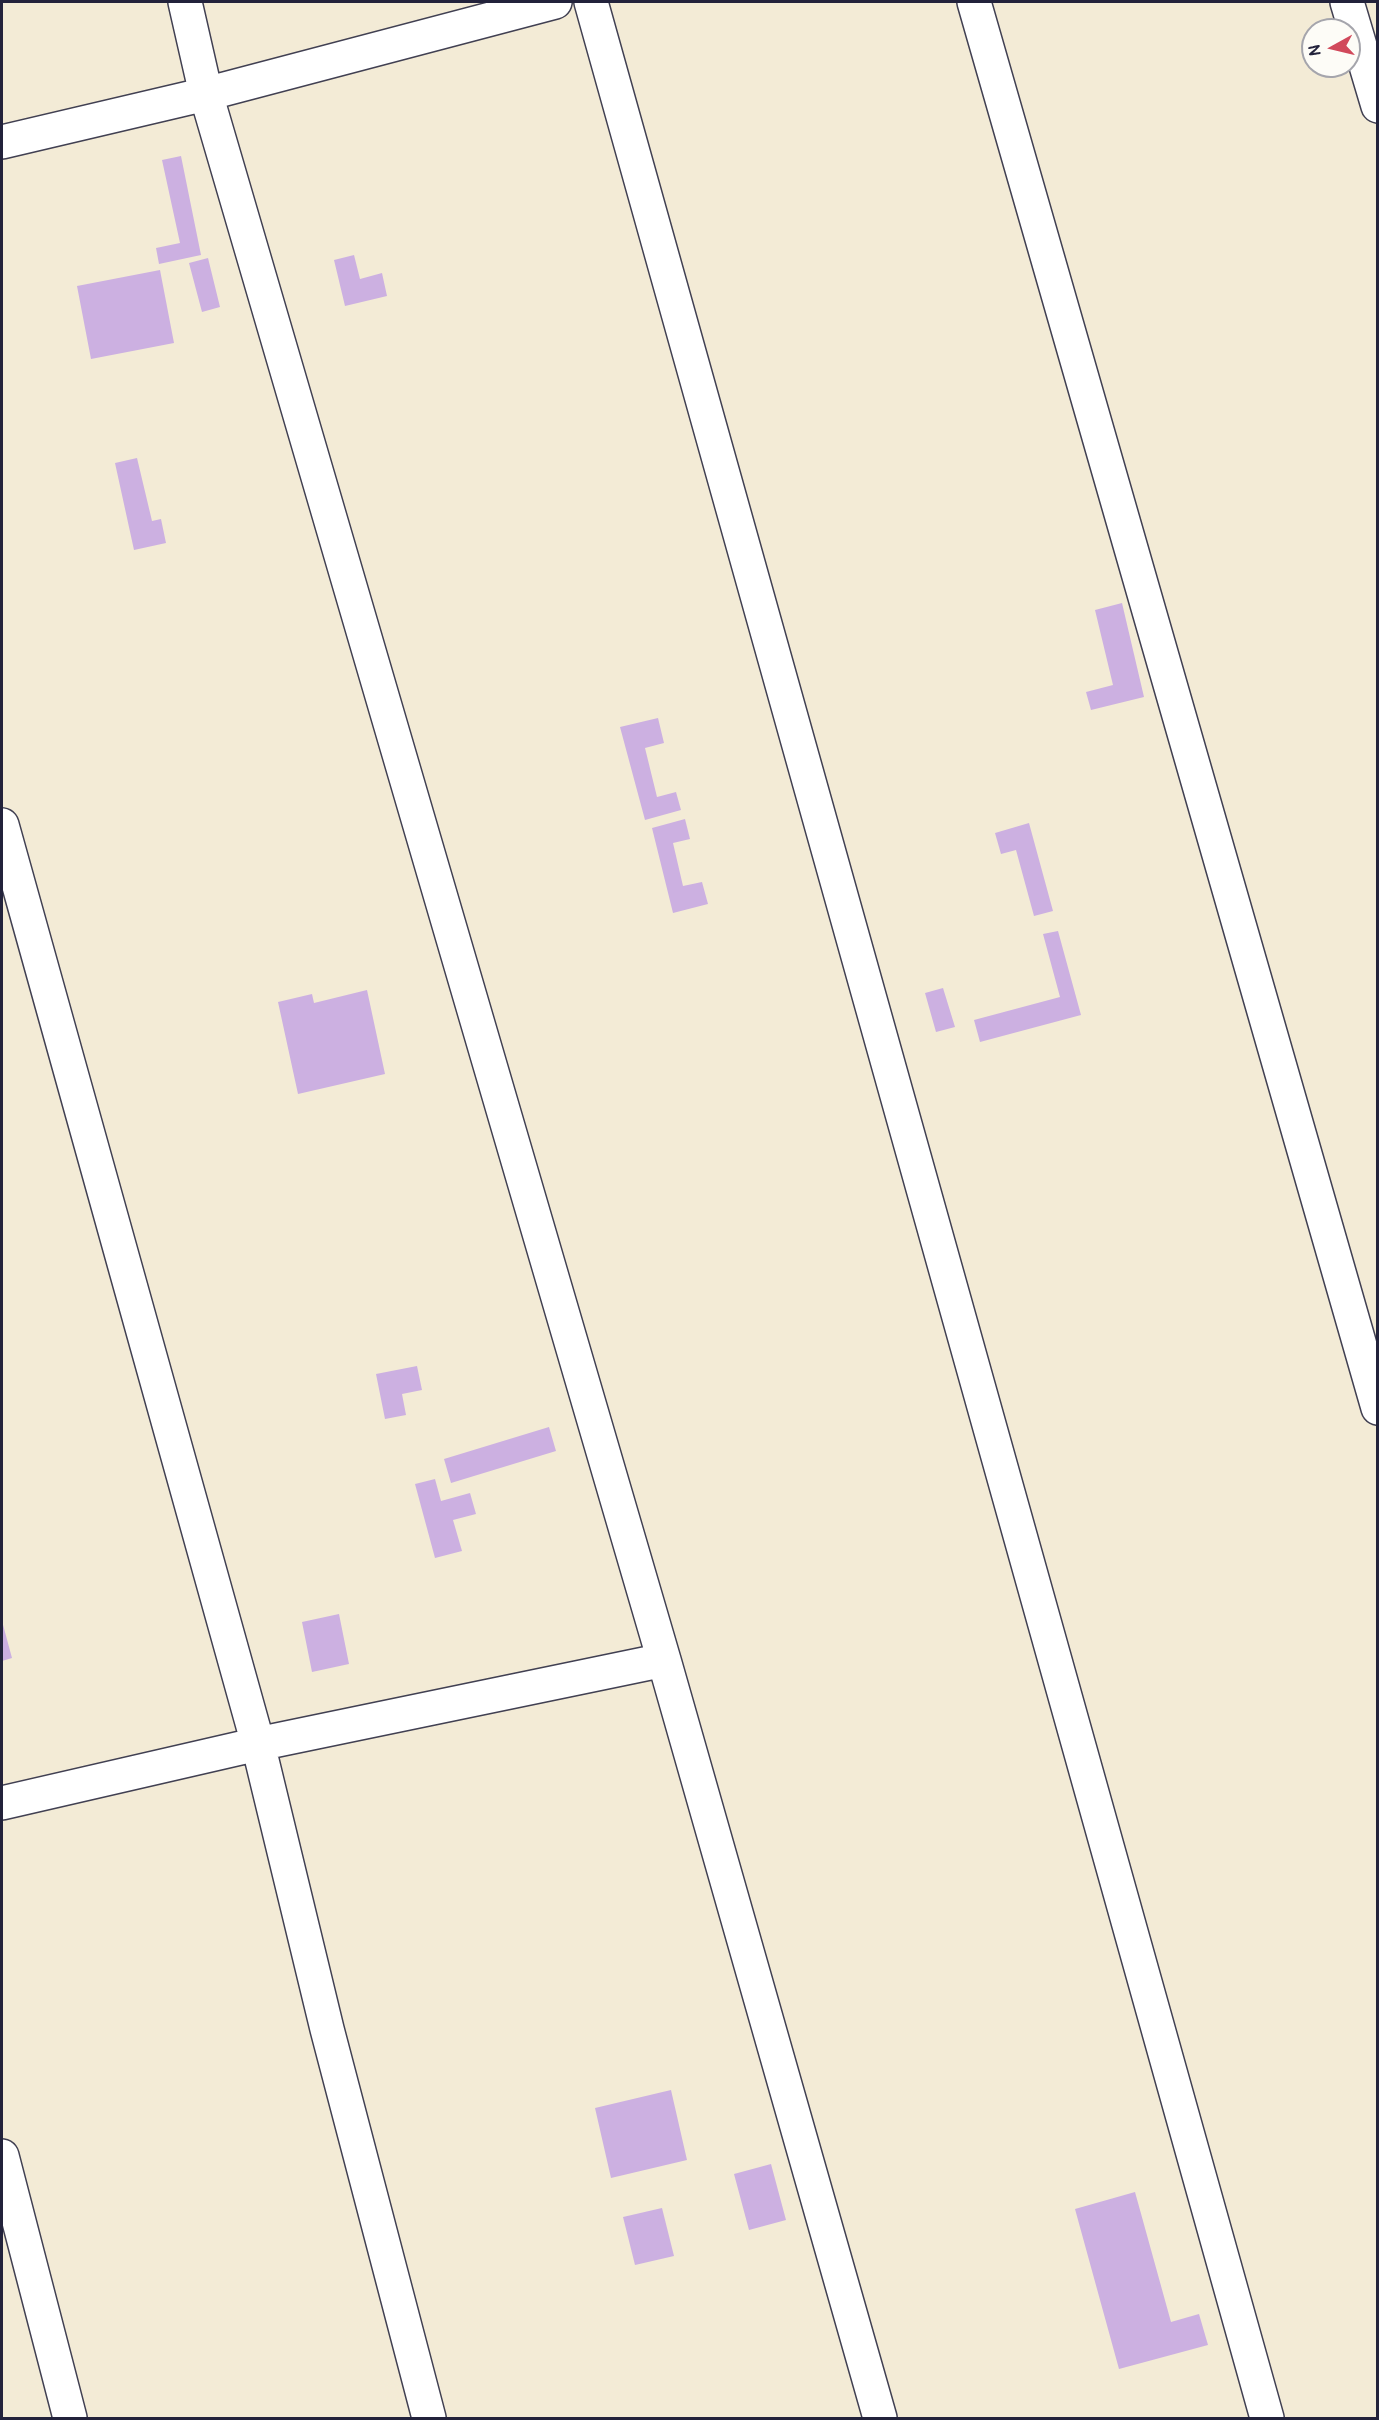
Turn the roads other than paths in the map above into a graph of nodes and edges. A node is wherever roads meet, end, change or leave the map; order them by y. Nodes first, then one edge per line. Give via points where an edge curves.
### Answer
1 (185, 2) edge
2 (555, 2) edge
3 (591, 2) edge
4 (974, 2) edge
5 (1347, 2) edge
6 (206, 94) junction
7 (1377, 106) edge
8 (2, 142) edge
9 (2, 825) edge
10 (1377, 1408) edge
11 (664, 1660) junction
12 (258, 1744) junction
13 (2, 1803) edge
14 (2, 2156) edge
15 (70, 2418) edge
16 (429, 2418) edge
17 (880, 2418) edge
18 (1267, 2418) edge

1 - 6 street
2 - 6 street
3 - 18 street
4 - 10 street
5 - 7 street
6 - 8 street
6 - 11 street
9 - 12 street
11 - 12 street
11 - 17 street
12 - 13 street
12 - 16 street via 327,2029
14 - 15 street

